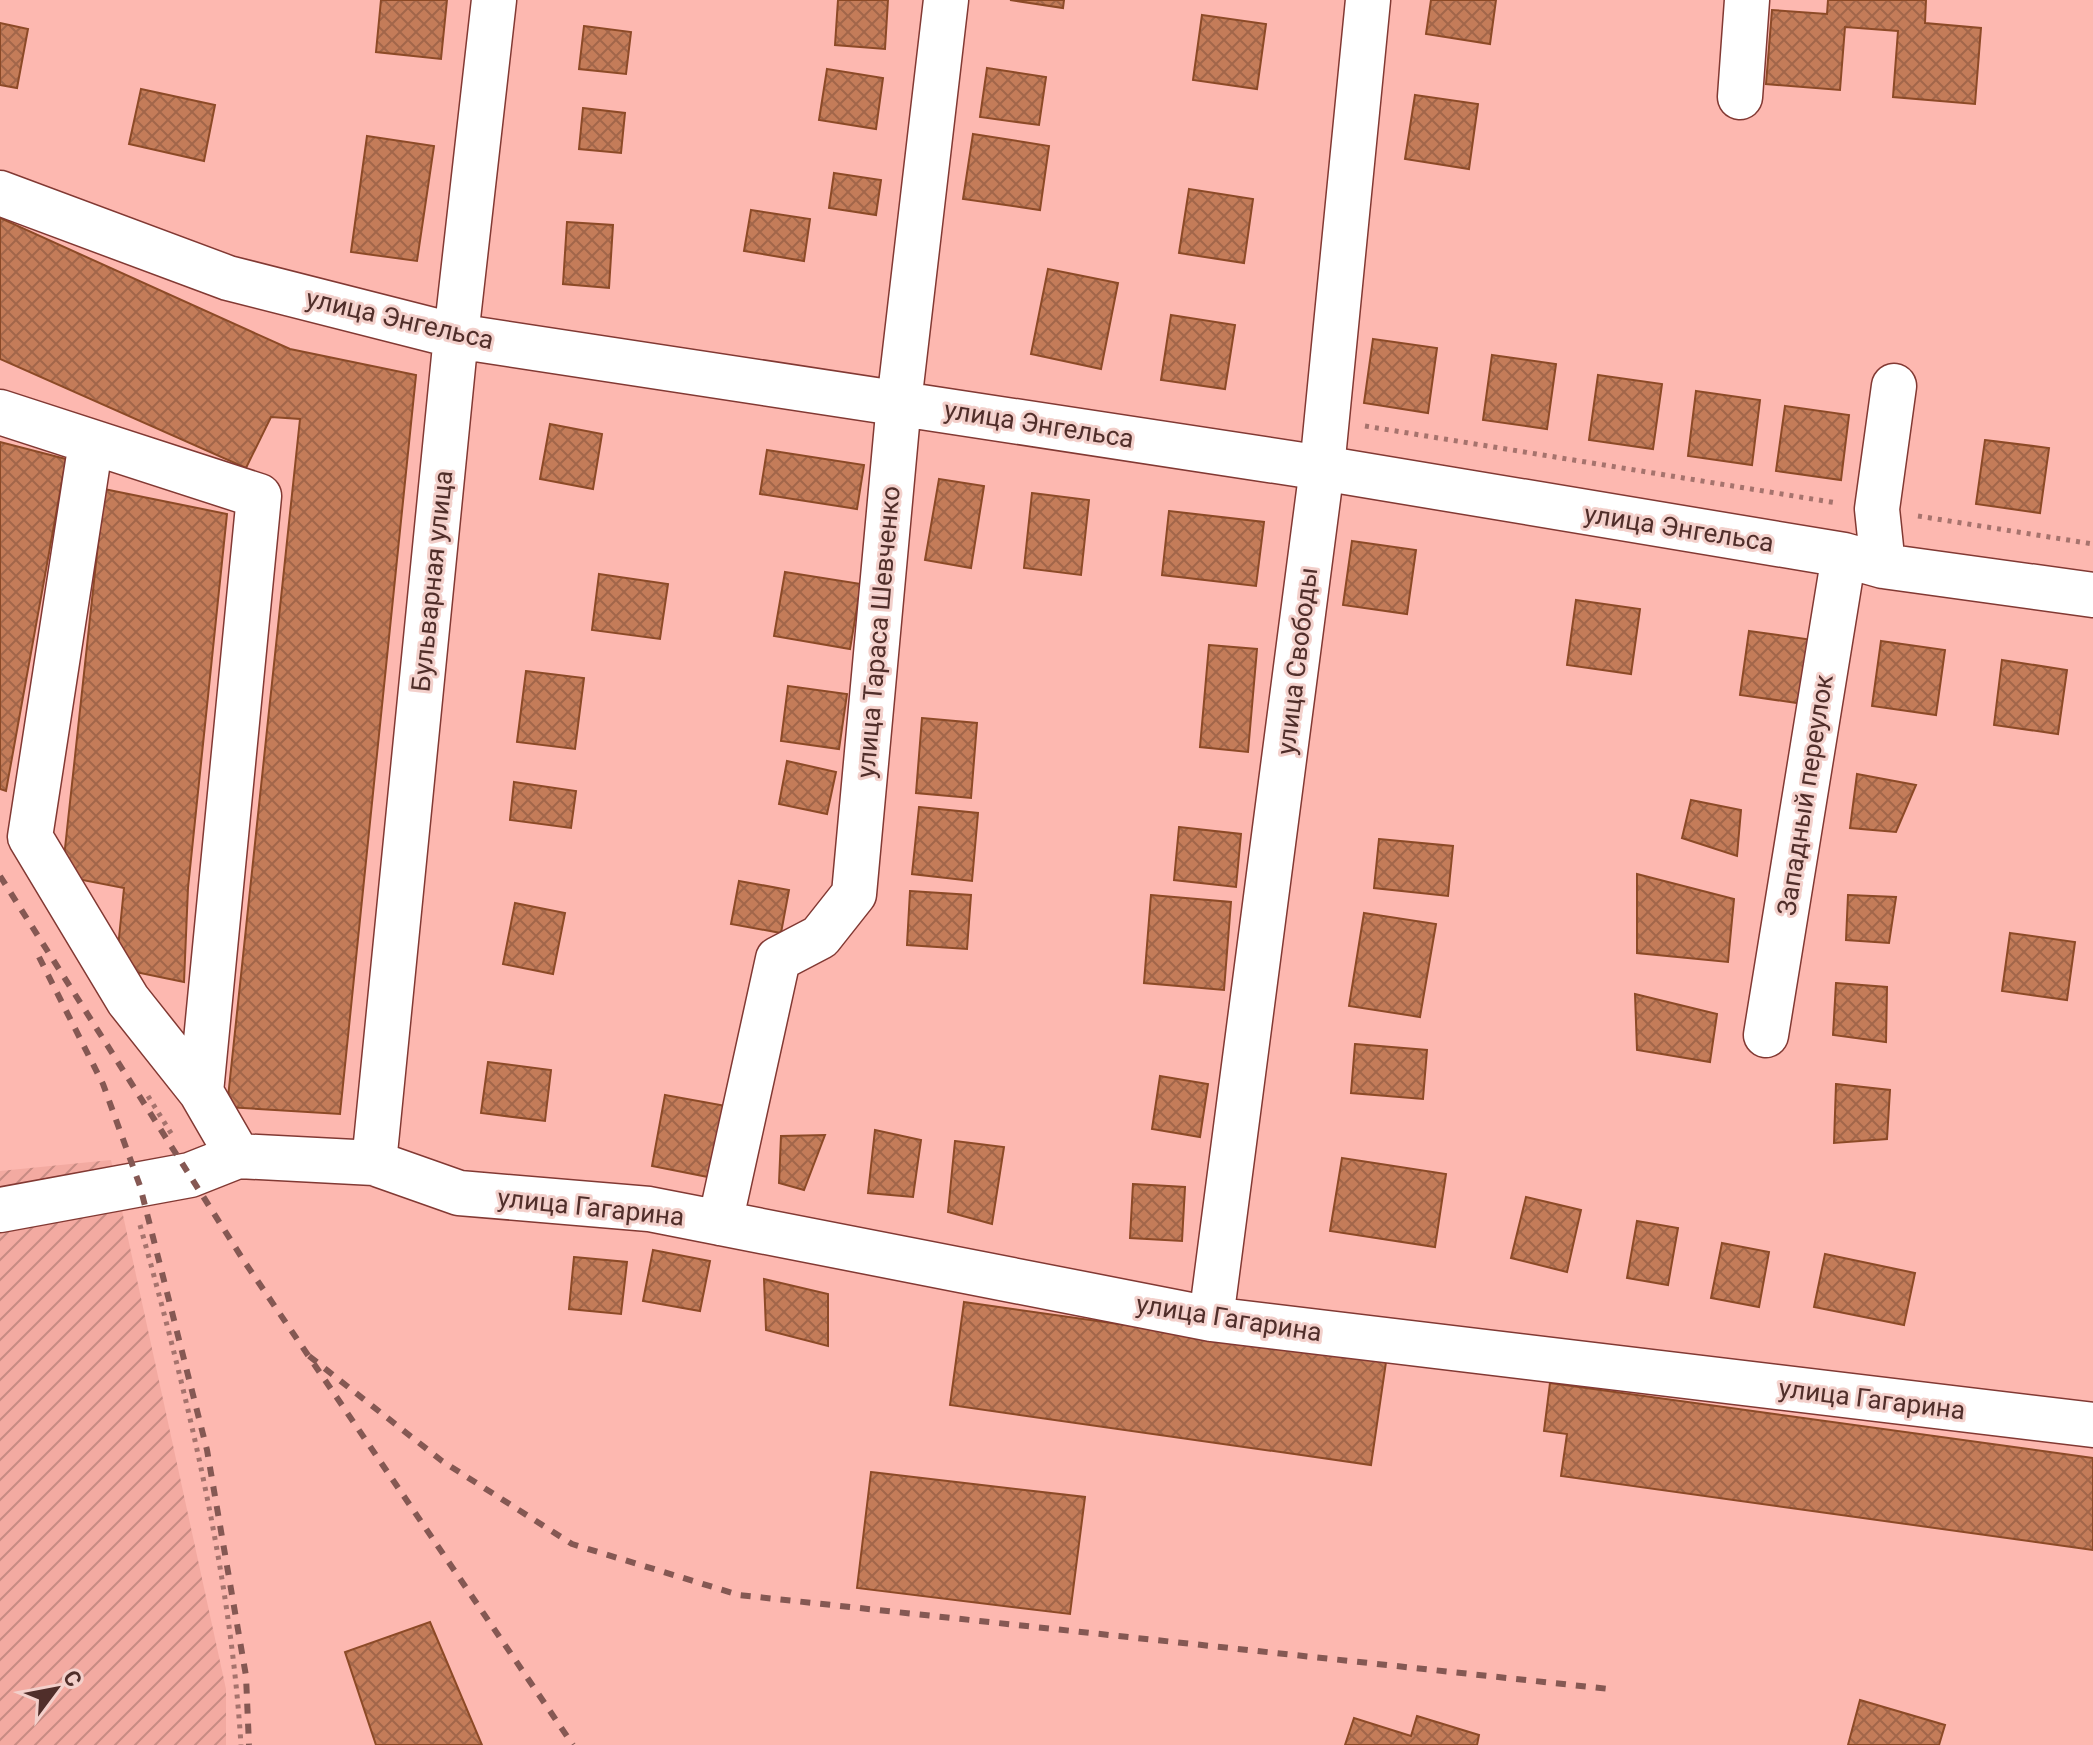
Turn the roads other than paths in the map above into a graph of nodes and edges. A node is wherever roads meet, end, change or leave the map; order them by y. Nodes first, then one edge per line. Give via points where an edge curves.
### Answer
1 (494, 0) edge
2 (946, 0) edge
3 (1368, 0) edge
4 (1747, 0) edge
5 (1740, 97) dead end
6 (0, 193) edge
7 (456, 336) junction
8 (1894, 386) dead end
9 (899, 403) junction
10 (0, 412) edge
11 (91, 442) junction
12 (1322, 468) junction
13 (1864, 560) junction
14 (2093, 595) edge
15 (1766, 1035) dead end
16 (201, 1092) junction
17 (238, 1156) junction
18 (374, 1163) junction
19 (0, 1210) edge
20 (720, 1223) junction
21 (1211, 1319) junction
22 (2093, 1425) edge

1 - 7 street, Бульварная улица
2 - 9 street, улица Тараса Шевченко
3 - 12 street, улица Свободы
4 - 5 street
6 - 7 street, улица Энгельса via 228,278
7 - 9 street, улица Энгельса
7 - 18 street, Бульварная улица
8 - 13 street, Западный переулок via 1877,509
9 - 12 street, улица Энгельса
9 - 20 street, улица Тараса Шевченко via 854,894 820,937 778,959
10 - 11 street
11 - 16 street via 30,837 128,1000
11 - 16 street via 259,496
12 - 13 street, улица Энгельса
12 - 21 street, улица Свободы
13 - 14 street, улица Энгельса
13 - 15 street, Западный переулок
16 - 17 street
17 - 18 street, улица Гагарина
17 - 19 street via 190,1175
18 - 20 street, улица Гагарина via 459,1193 649,1209
20 - 21 street, улица Гагарина
21 - 22 street, улица Гагарина

